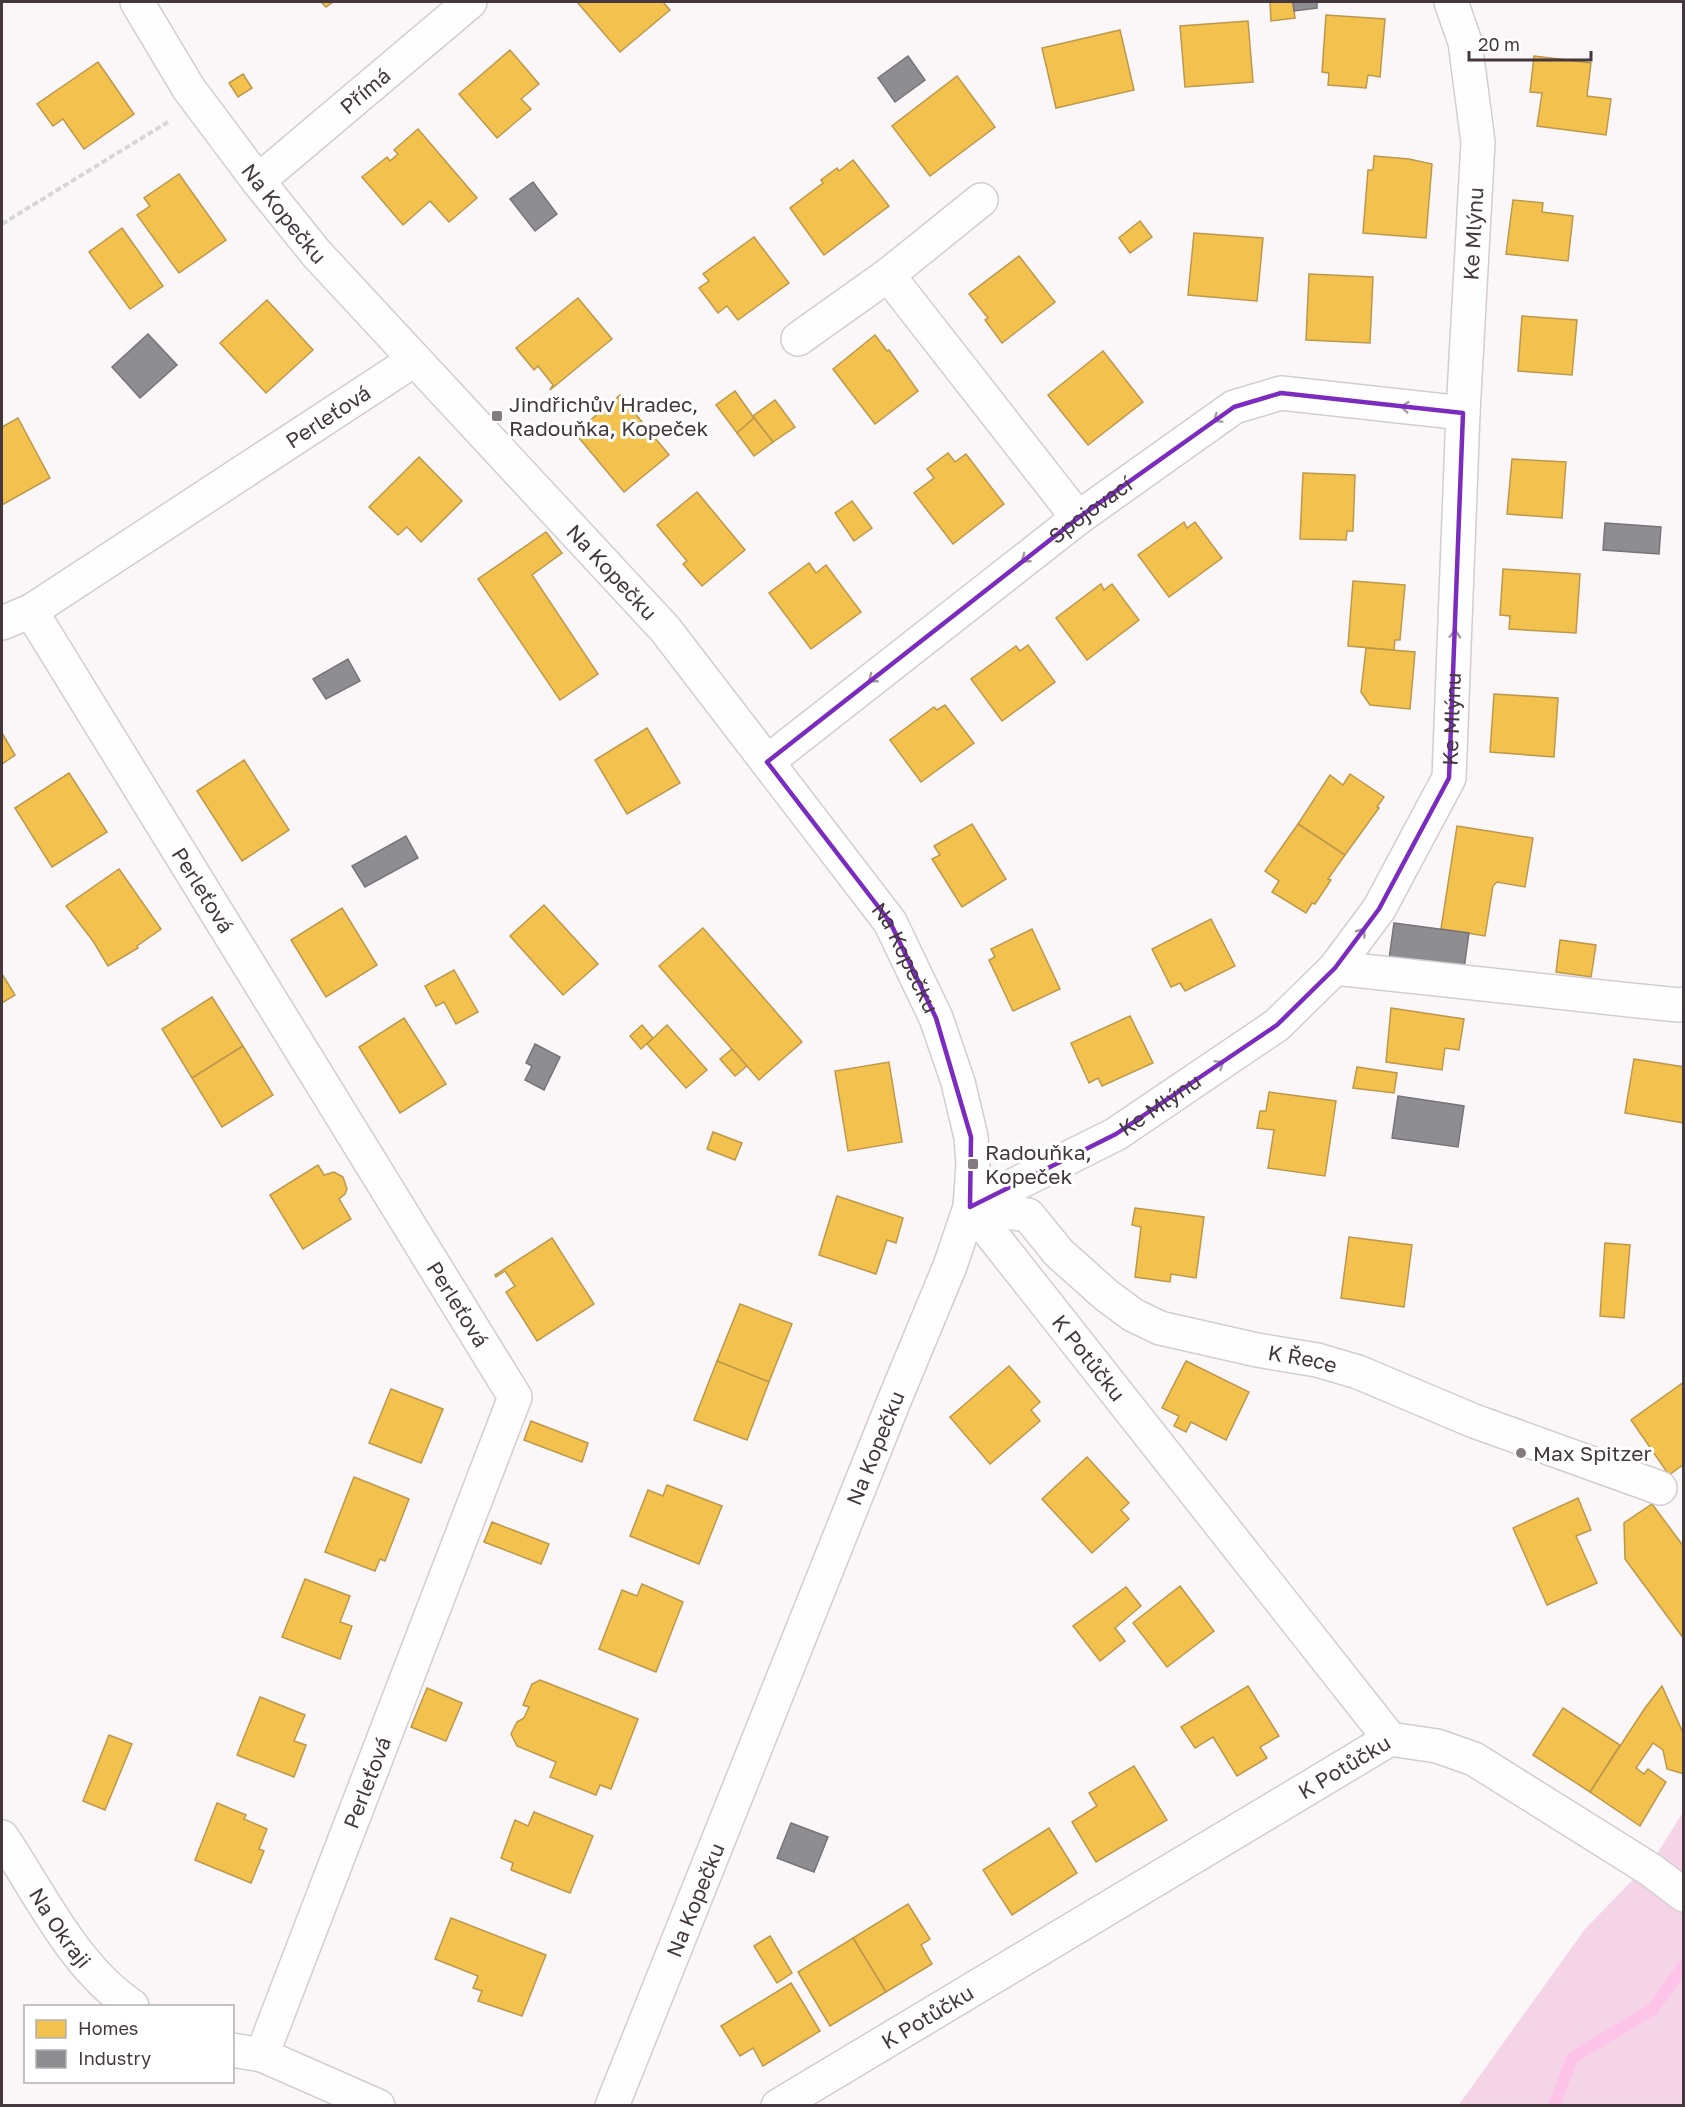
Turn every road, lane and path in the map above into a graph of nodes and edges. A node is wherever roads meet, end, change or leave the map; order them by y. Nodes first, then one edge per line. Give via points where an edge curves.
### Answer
1 (137, 2) edge
2 (471, 2) edge
3 (1451, 2) edge
4 (199, 103) junction
5 (258, 181) junction
6 (981, 200) dead end
7 (2, 224) edge
8 (888, 275) junction
9 (798, 339) dead end
10 (414, 360) junction
11 (1463, 413) junction
12 (1078, 518) junction
13 (31, 611) junction
14 (2, 623) edge
15 (767, 762) junction
16 (1335, 968) junction
17 (1683, 1004) edge
18 (970, 1207) junction
19 (1660, 1488) dead end
20 (1390, 1739) junction
21 (2, 1838) edge
22 (1683, 1895) edge
23 (129, 2005) edge
24 (247, 2052) edge
25 (378, 2106) edge
26 (612, 2106) edge
27 (778, 2106) edge

1 - 4 street, Na Kopečku
2 - 5 street, Přímá
3 - 11 street, Ke Mlýnu via 1465,42 1478,142
4 - 5 street, Na Kopečku
4 - 7 path
5 - 10 street, Na Kopečku via 316,253
6 - 8 street
8 - 9 street
8 - 12 street
10 - 13 street, Perleťová
10 - 15 street, Na Kopečku via 665,629
11 -> 12 street, Spojovací via 1281,393 1234,407
16 -> 11 street, Ke Mlýnu via 1379,909 1449,778
12 -> 15 street, Spojovací
13 - 14 street, Perleťová
13 - 24 street, Perleťová via 515,1397
15 - 18 street, Na Kopečku via 890,922 936,1018 958,1082 971,1137
16 - 17 street
18 -> 16 street, Ke Mlýnu via 1116,1134 1277,1025
18 - 19 street, K Řece via 1028,1215 1059,1252 1106,1295 1160,1328 1358,1372 1474,1421
18 - 20 street, K Potůčku
18 - 26 street, Na Kopečku via 950,1266
20 - 22 street via 1437,1746 1474,1759 1652,1870
20 - 27 street, K Potůčku
21 - 23 street, Na Okraji via 88,1966
24 - 25 street

